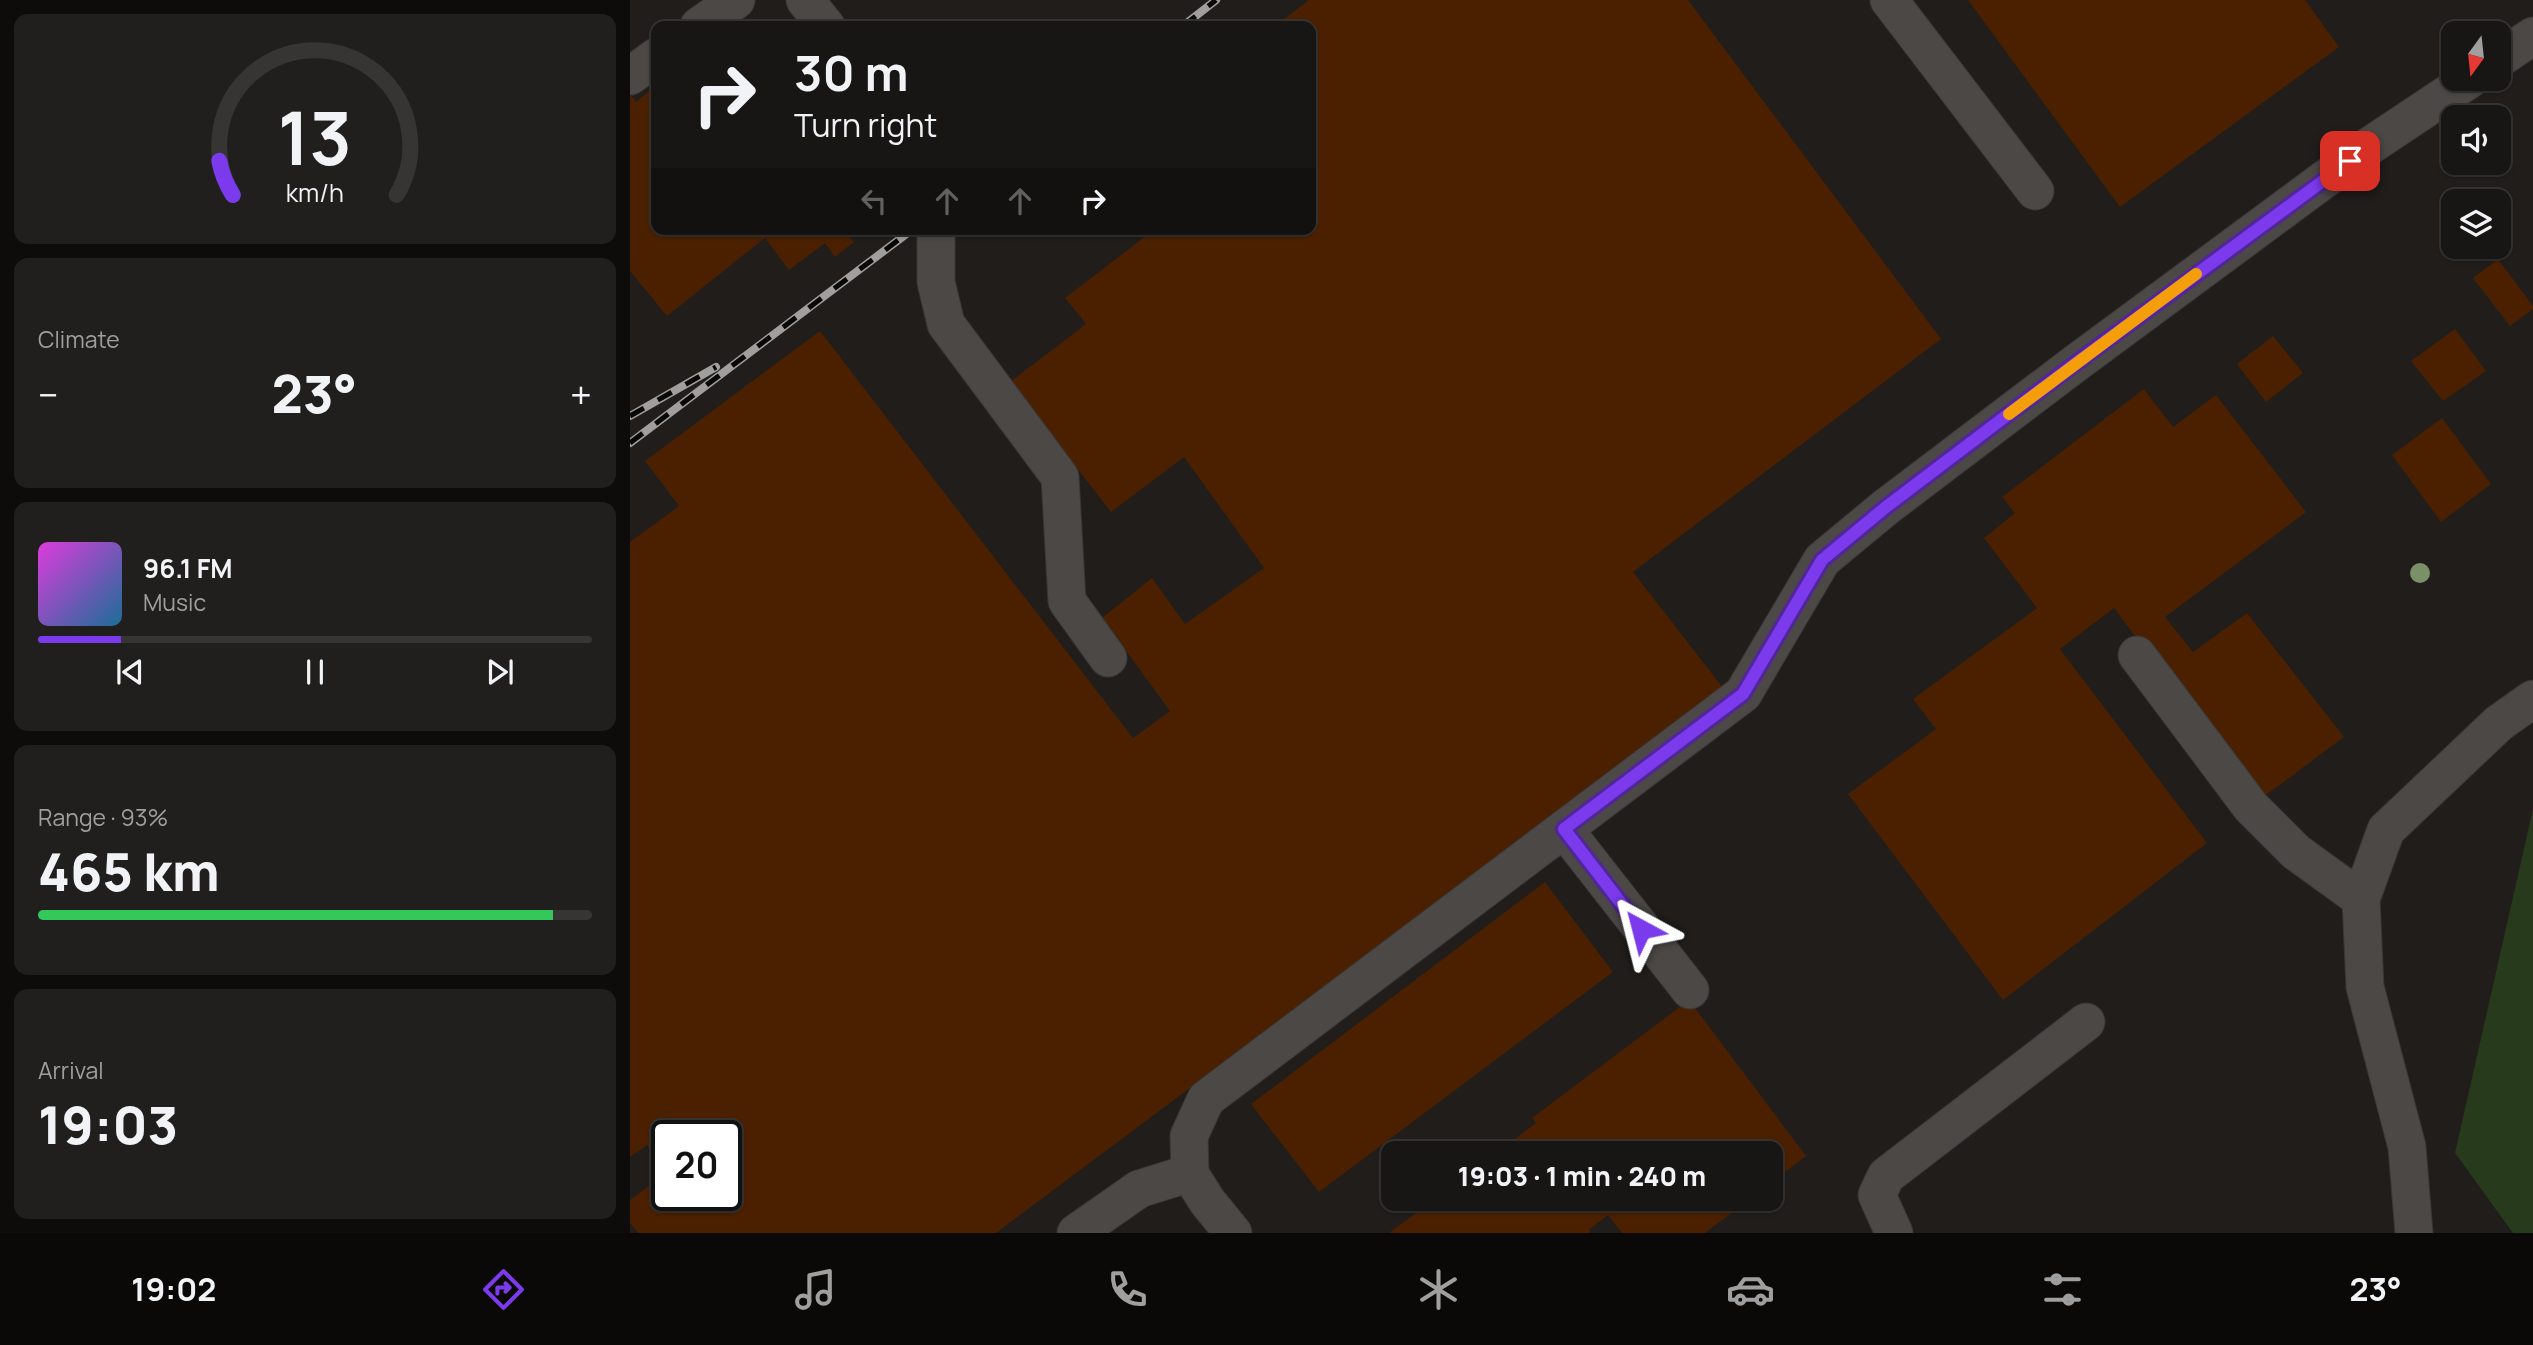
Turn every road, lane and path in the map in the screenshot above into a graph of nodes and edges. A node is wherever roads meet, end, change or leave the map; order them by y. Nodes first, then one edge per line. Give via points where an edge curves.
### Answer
1 (736, 0) edge
2 (805, 0) edge
3 (1889, 0) edge
4 (706, 21) edge
5 (821, 21) edge
6 (2533, 36) edge
7 (2511, 51) edge
8 (651, 61) edge
9 (630, 76) edge
10 (2452, 91) edge
11 (2035, 191) dead end
12 (936, 235) edge
13 (2137, 655) dead end
14 (1108, 657) dead end
15 (2533, 699) edge
16 (1564, 829) junction
17 (2361, 898) junction
18 (1690, 990) dead end
19 (2086, 1022) dead end
20 (1190, 1173) junction
21 (1076, 1233) edge
22 (1233, 1233) edge
23 (1894, 1233) edge
24 (2414, 1233) edge

1 - 4 lane
2 - 5 lane
3 - 11 lane
6 - 7 lane
8 - 9 lane
10 - 16 lane via 2371,145 2076,363 1822,560 1743,694
12 - 14 lane via 936,282 946,324 1060,477 1067,601
13 - 17 lane via 2251,807 2296,852
15 - 17 lane via 2499,723 2386,830
16 - 18 lane
16 - 20 lane via 1206,1099 1189,1136
17 - 24 lane via 2365,987 2407,1147
19 - 23 lane via 1886,1176 1877,1195
20 - 21 lane via 1139,1189
20 - 22 lane

